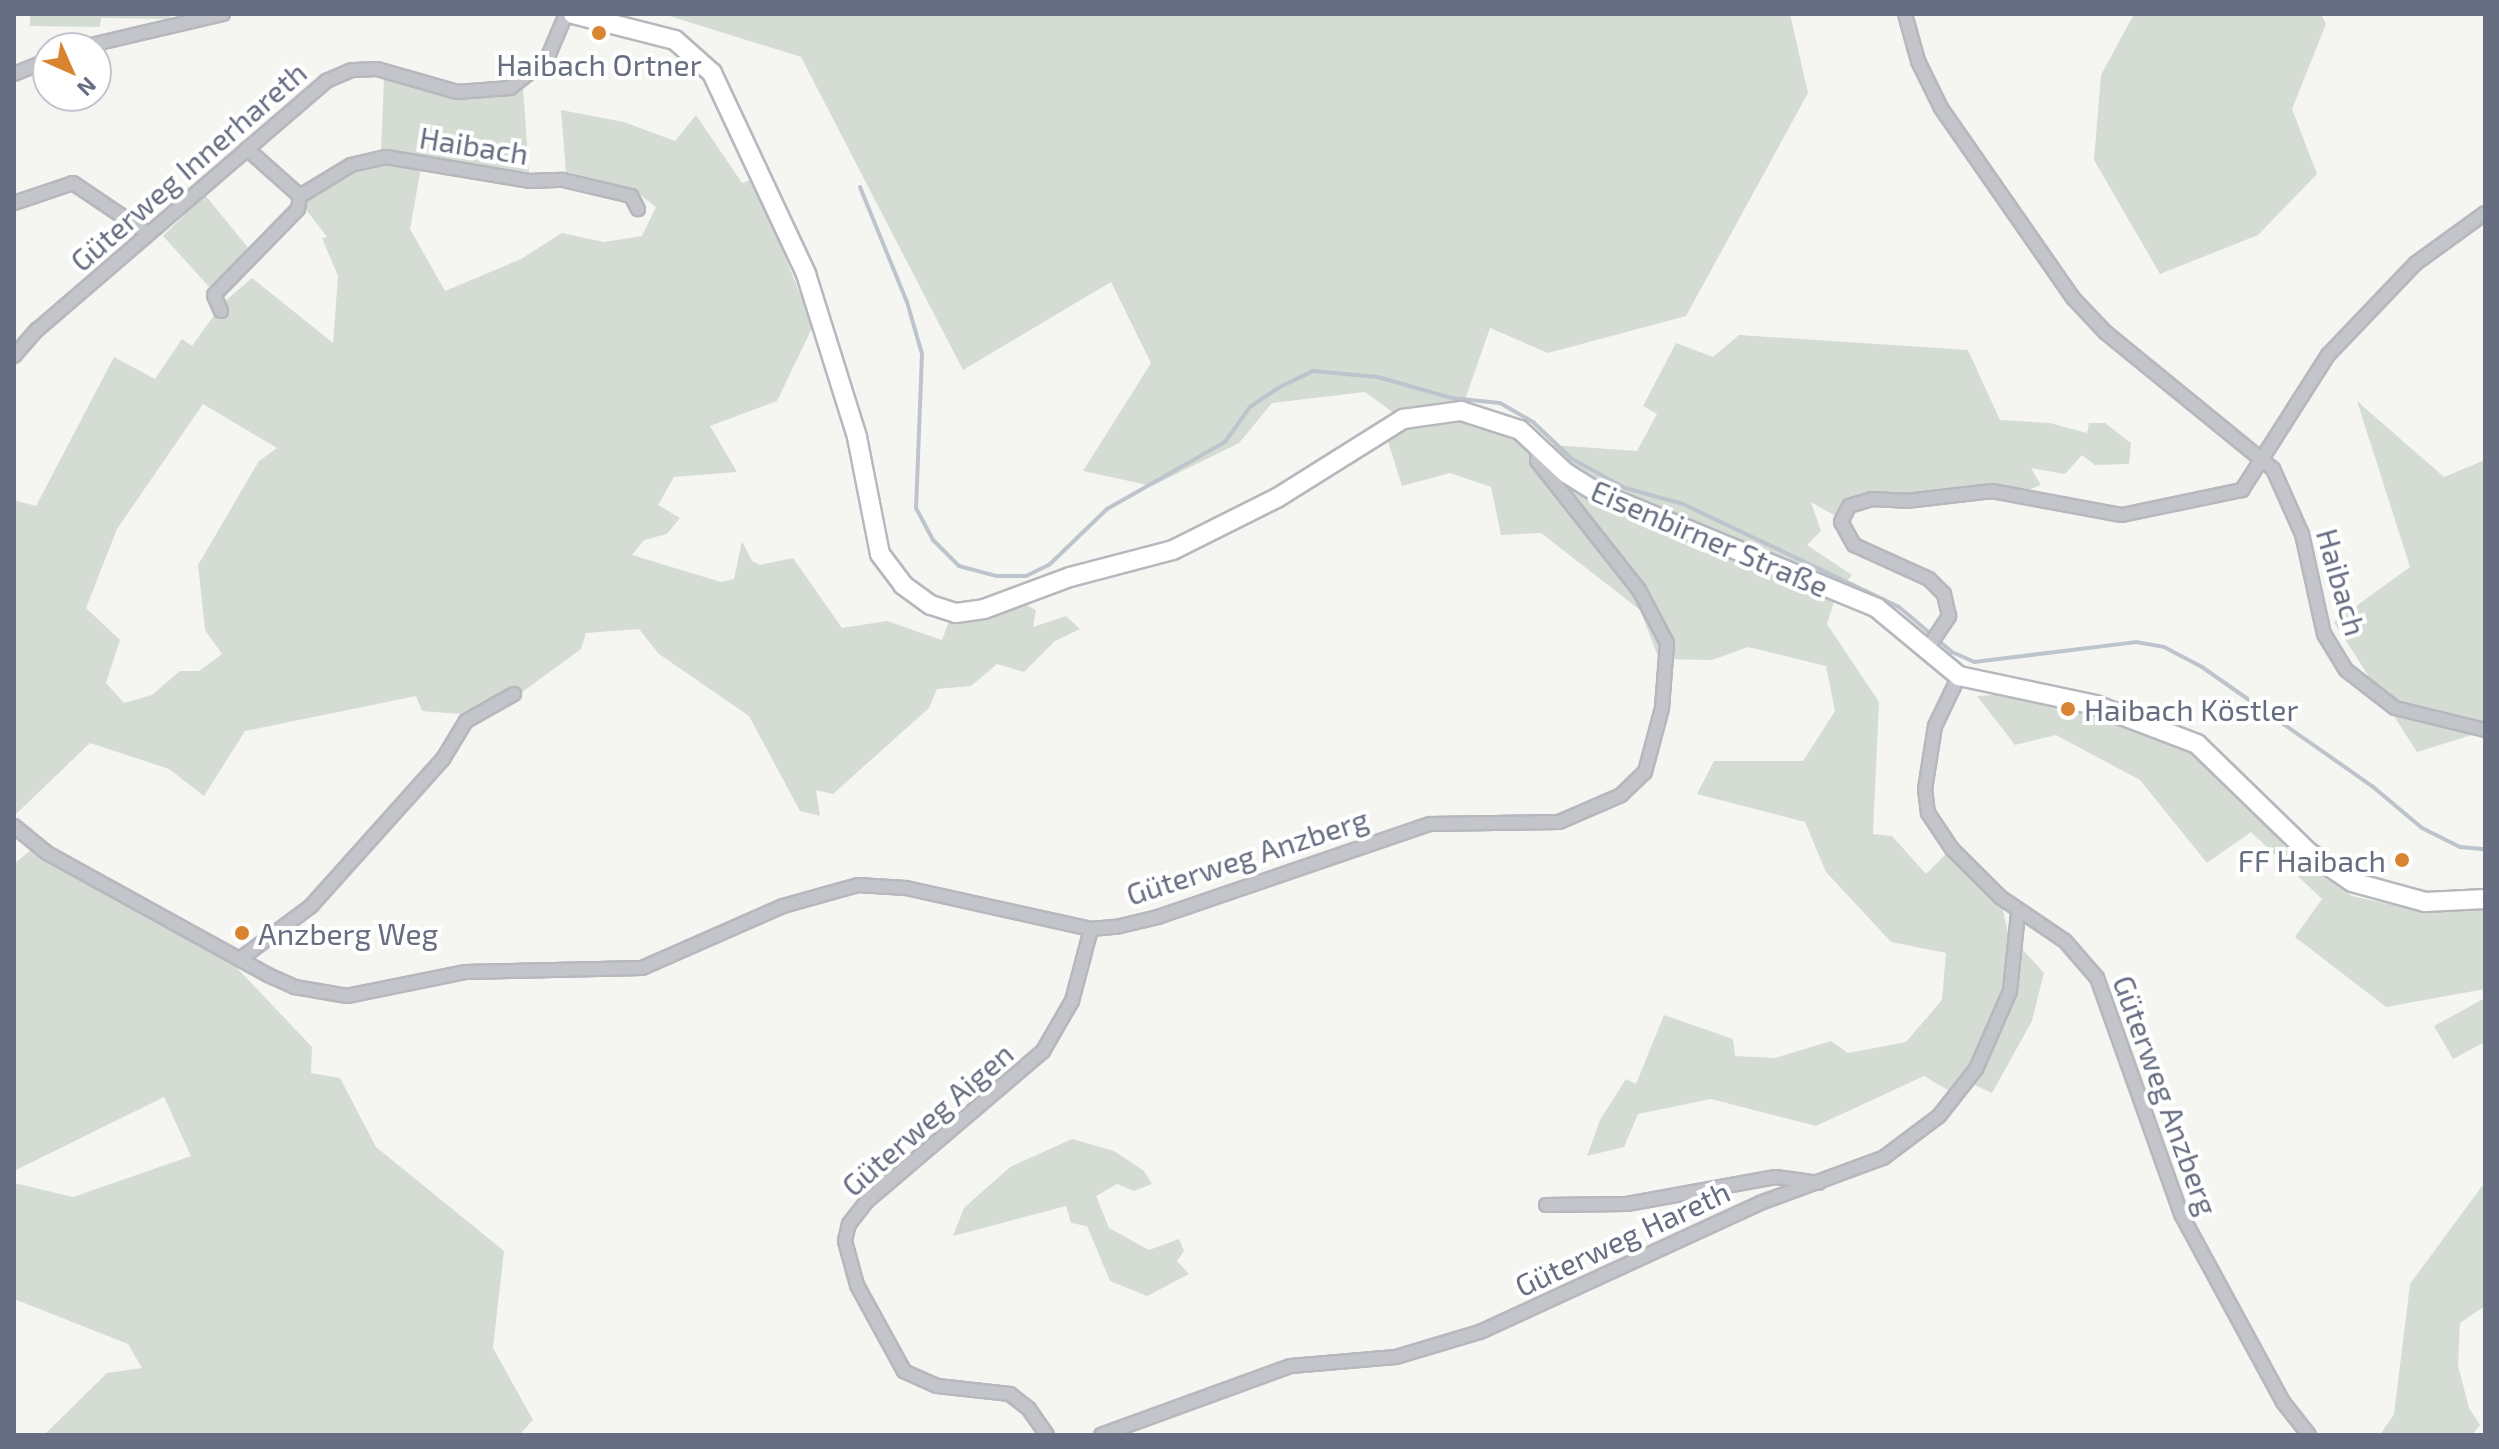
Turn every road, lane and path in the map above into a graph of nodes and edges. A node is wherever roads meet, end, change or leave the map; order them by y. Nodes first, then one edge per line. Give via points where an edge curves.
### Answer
1 (223, 14) edge
2 (566, 14) edge
3 (573, 14) edge
4 (1905, 14) edge
5 (112, 40) edge
6 (247, 149) junction
7 (300, 196) junction
8 (14, 203) edge
9 (638, 209) dead end
10 (2485, 213) edge
11 (147, 233) junction
12 (221, 311) dead end
13 (14, 356) edge
14 (1539, 444) junction
15 (2261, 456) junction
16 (1934, 642) junction
17 (1959, 676) junction
18 (514, 694) dead end
19 (2485, 730) edge
20 (14, 826) edge
21 (2485, 899) edge
22 (2018, 914) junction
23 (1091, 929) junction
24 (240, 959) junction
25 (1819, 1183) junction
26 (1546, 1205) dead end
27 (1047, 1435) edge
28 (1101, 1435) edge
29 (2309, 1435) edge

1 - 5 street
2 - 6 street, Güterweg Innerhareth via 553,50 521,83 457,92 401,72 352,70 311,91
3 - 14 main road, Eisenbirner Straße via 675,40 712,73 806,274 857,437 880,554 903,585 931,605 956,613 984,609 1070,577 1173,550 1285,493 1403,419 1443,411 1471,413 1520,430
4 - 15 street, Haibach via 1918,61 1941,108 2073,298 2105,332
6 - 7 street
6 - 11 street, Güterweg Innerhareth
7 - 9 street, Haibach via 351,165 386,157 529,181 563,180 631,196
7 - 12 street, Haibach via 293,217 214,295
8 - 11 street via 73,183
10 - 15 street via 2443,239 2354,326 2318,367
11 - 13 street, Güterweg Innerhareth
14 - 16 main road, Eisenbirner Straße via 1566,473 1596,492 1877,608
14 - 23 street, Güterweg Anzberg via 1537,461 1639,590 1667,643 1656,742 1637,782 1559,822 1430,824 1158,917
15 - 16 street via 2242,490 2131,514 2095,513 1992,491 1906,501 1872,499 1849,506 1841,522 1854,545 1929,579 1944,594 1950,610
15 - 19 street, Haibach via 2280,480 2296,516 2324,634 2346,670 2395,708
16 - 17 main road, Eisenbirner Straße
17 - 21 main road, Eisenbirner Straße via 2095,705 2197,744 2308,852 2352,882 2425,902
17 - 22 street, Güterweg Anzberg via 1937,716 1925,802 1952,849
18 - 24 street via 466,721 443,759 311,906
20 - 24 street, Güterweg Anzberg via 47,853
22 - 25 street, Güterweg Hareth via 2010,991 1964,1087 1932,1122 1883,1158
22 - 29 street, Güterweg Anzberg via 2065,941 2097,978 2181,1214 2283,1402
23 - 24 street, Güterweg Anzberg via 906,888 858,885 804,897 662,961 620,971 489,970 347,996 295,987
23 - 27 street, Güterweg Aigen via 1072,1001 1043,1051 867,1201 849,1224 845,1241 857,1285 904,1371 937,1386 1010,1394 1029,1409
25 - 26 street via 1776,1177 1627,1204
25 - 28 street, Güterweg Hareth via 1736,1213 1469,1335 1396,1357 1291,1366

